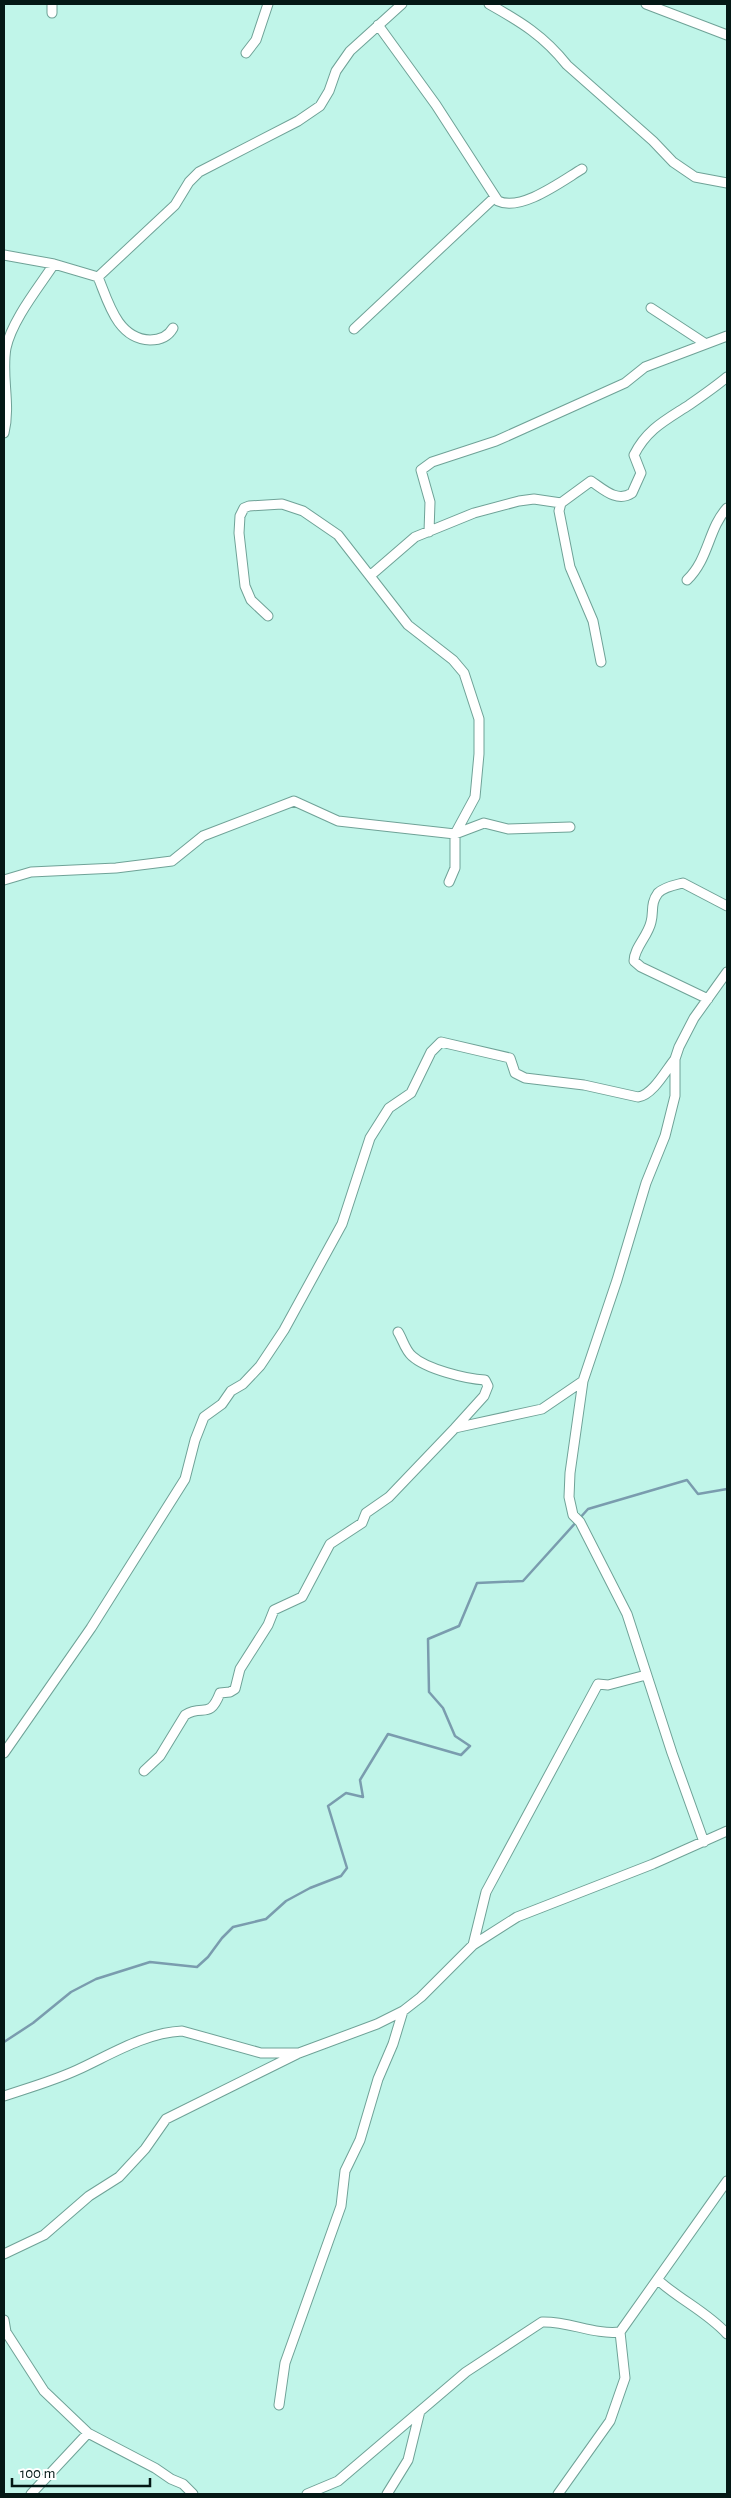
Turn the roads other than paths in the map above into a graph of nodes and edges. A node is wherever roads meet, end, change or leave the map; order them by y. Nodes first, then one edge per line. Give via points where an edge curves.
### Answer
1 (268, 4) edge
2 (402, 4) edge
3 (489, 4) edge
4 (646, 4) edge
5 (378, 25) junction
6 (727, 35) edge
7 (246, 52) dead end
8 (582, 169) dead end
9 (727, 182) edge
10 (494, 197) junction
11 (4, 255) edge
12 (54, 264) junction
13 (98, 276) junction
14 (651, 308) dead end
15 (173, 328) dead end
16 (354, 329) dead end
17 (727, 336) edge
18 (706, 344) junction
19 (727, 377) edge
20 (4, 432) edge
21 (560, 503) junction
22 (727, 508) edge
23 (429, 532) junction
24 (371, 575) junction
25 (687, 580) dead end
26 (268, 616) dead end
27 (601, 662) dead end
28 (570, 827) dead end
29 (455, 834) junction
30 (4, 880) edge
31 (449, 882) dead end
32 (727, 906) edge
33 (727, 972) edge
34 (708, 999) junction
35 (675, 1059) junction
36 (398, 1332) dead end
37 (583, 1381) junction
38 (455, 1428) junction
39 (646, 1675) junction
40 (4, 1753) edge
41 (144, 1771) dead end
42 (727, 1831) edge
43 (704, 1842) junction
44 (473, 1945) junction
45 (402, 2011) junction
46 (300, 2053) junction
47 (4, 2096) edge
48 (727, 2181) edge
49 (4, 2254) edge
50 (658, 2280) junction
51 (4, 2320) edge
52 (620, 2332) junction
53 (727, 2334) edge
54 (279, 2405) dead end
55 (420, 2411) junction
56 (88, 2433) junction
57 (31, 2494) edge
58 (194, 2494) edge
59 (307, 2494) edge
60 (387, 2494) edge
61 (558, 2494) edge

1 - 7 street via 256,40
2 - 5 street
3 - 9 street via 535,31 566,65 673,162 695,177
4 - 6 street
5 - 10 street via 490,185
5 - 13 street via 350,51 320,106 200,172 188,182 175,205
8 - 10 street via 521,202 506,204
10 - 16 street
11 - 12 street
12 - 13 street
12 - 20 street via 27,304 6,347 8,416
13 - 15 street via 114,315 128,331 145,340 157,340
14 - 18 street
17 - 18 street
18 - 23 street via 645,366 625,383 496,441 423,467 422,476 430,502
19 - 21 street via 645,436 634,455 641,473 632,493 620,498 591,481
21 - 23 street via 534,499 519,501 474,513
21 - 27 street via 570,566 593,621
22 - 25 street via 718,518 704,560
23 - 24 street via 415,537
24 - 26 street via 338,535 303,510 282,504 249,506 240,516 239,533 245,586 252,600
24 - 29 street via 408,625 448,655 464,673 479,719 475,797
28 - 29 street via 508,829 484,824
29 - 30 street via 338,821 294,801 203,836 172,861 116,868 31,872
29 - 31 street via 455,868
32 - 34 street via 683,883 660,891 651,905 652,921 634,955 634,961 641,967
33 - 34 street
34 - 35 street via 690,1025
35 - 37 street via 675,1096 665,1136 646,1183 618,1280
35 - 40 street via 649,1092 638,1097 576,1084 525,1078 516,1073 510,1058 441,1042 431,1052 411,1094 389,1108 370,1138 342,1224 284,1330 260,1366 222,1404 204,1417 185,1479 91,1628
36 - 38 street via 413,1357 454,1374 485,1380 488,1386 484,1396
37 - 38 street via 542,1409
37 - 39 street via 569,1497 573,1515 580,1522 627,1614
38 - 41 street via 389,1497 366,1513 362,1523 330,1544 302,1597 274,1610 240,1669 235,1689 220,1693 211,1709 185,1715 160,1756
39 - 43 street
39 - 44 street via 608,1685 598,1684 486,1892
42 - 43 street
43 - 44 street via 517,1917
44 - 45 street via 421,1997
45 - 46 street via 377,2024
45 - 54 street via 360,2140 345,2171 341,2206 285,2363
46 - 47 street via 260,2053 182,2031 168,2032
46 - 49 street via 166,2119 119,2178 89,2196 44,2235
48 - 50 street
50 - 52 street
50 - 53 street via 712,2318
51 - 56 street via 6,2332 44,2391
52 - 55 street via 608,2334 556,2322 542,2322 466,2372
52 - 61 street via 625,2378 610,2421
55 - 59 street via 338,2481
55 - 60 street via 408,2460
56 - 57 street
56 - 58 street via 183,2484

